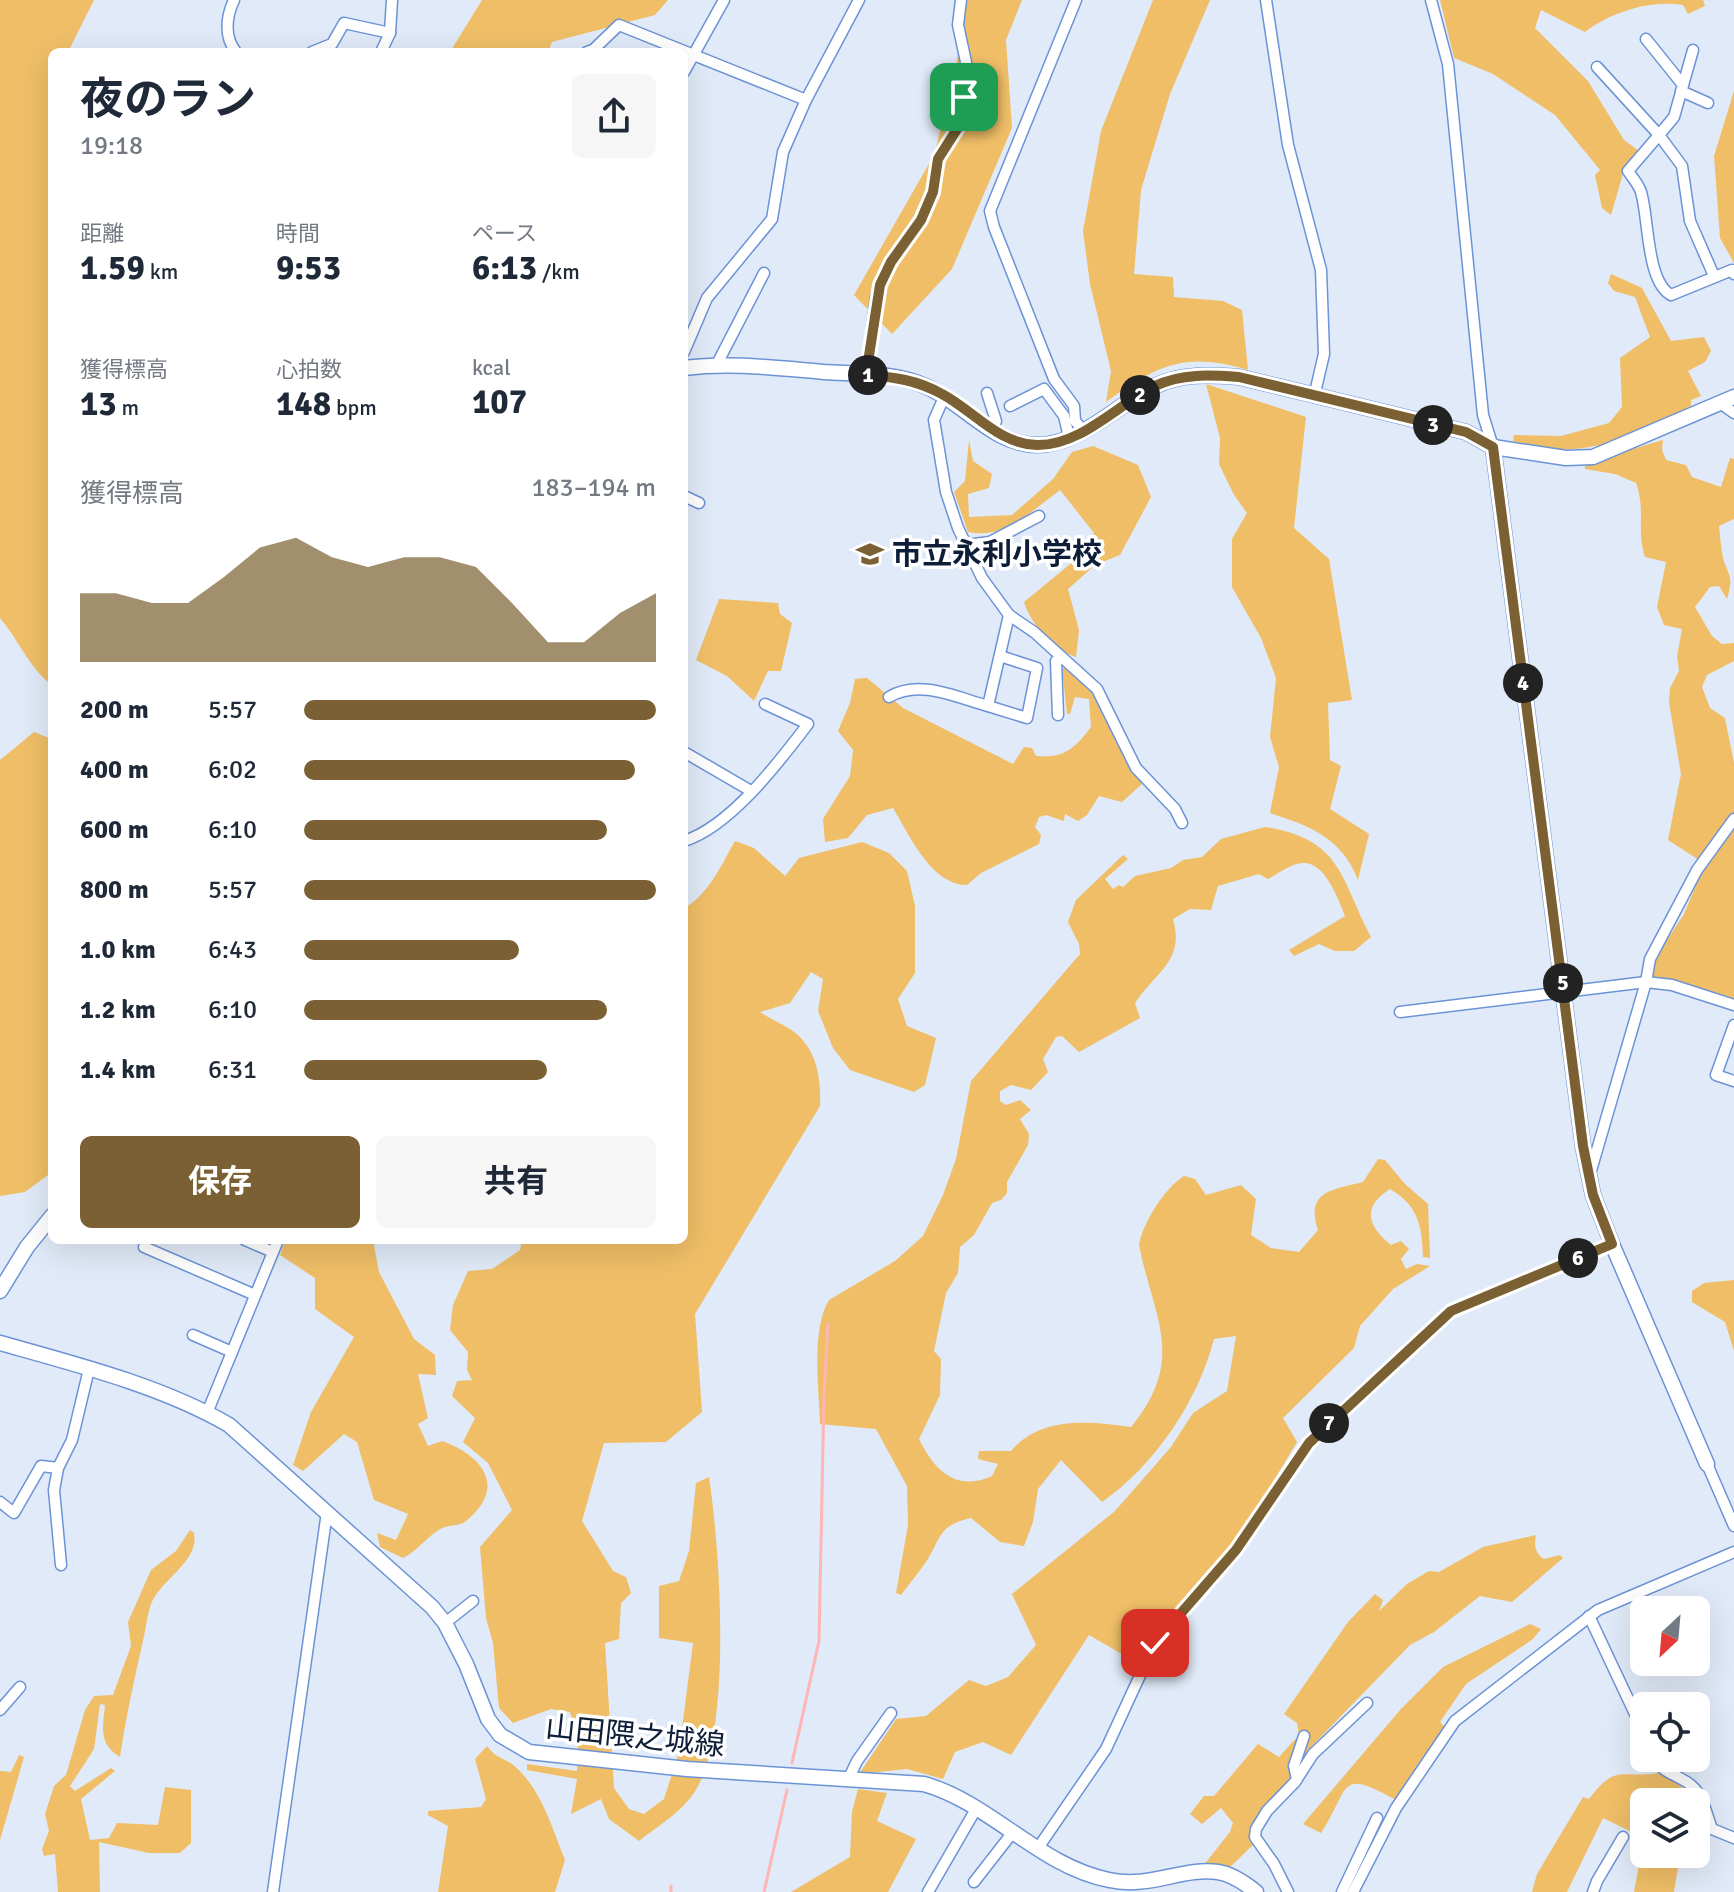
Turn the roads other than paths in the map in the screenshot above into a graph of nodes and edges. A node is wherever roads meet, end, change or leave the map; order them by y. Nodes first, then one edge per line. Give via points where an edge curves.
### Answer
1 (234, 0) edge
2 (392, 0) edge
3 (724, 0) edge
4 (859, 0) edge
5 (961, 0) edge
6 (1076, 0) edge
7 (1266, 0) edge
8 (1431, 0) edge
9 (390, 33) junction
10 (1646, 39) dead end
11 (233, 48) edge
12 (322, 48) edge
13 (383, 48) edge
14 (595, 48) edge
15 (674, 48) edge
16 (1693, 50) dead end
17 (688, 54) edge
18 (693, 56) junction
19 (688, 65) edge
20 (1597, 67) dead end
21 (1682, 88) junction
22 (806, 100) junction
23 (1708, 103) dead end
24 (1659, 135) junction
25 (764, 273) dead end
26 (1734, 274) edge
27 (1714, 276) junction
28 (688, 343) edge
29 (717, 364) junction
30 (688, 368) edge
31 (866, 375) junction
32 (987, 393) dead end
33 (945, 395) junction
34 (1314, 397) junction
35 (1727, 400) edge
36 (1010, 406) dead end
37 (1734, 413) edge
38 (991, 429) junction
39 (1076, 433) junction
40 (1493, 447) junction
41 (688, 498) edge
42 (699, 503) dead end
43 (1039, 516) dead end
44 (966, 545) junction
45 (1009, 615) junction
46 (1000, 656) junction
47 (1058, 660) junction
48 (1037, 668) junction
49 (889, 697) dead end
50 (765, 704) dead end
51 (988, 706) junction
52 (1058, 715) dead end
53 (688, 754) edge
54 (751, 791) junction
55 (1734, 819) edge
56 (1182, 823) dead end
57 (688, 840) edge
58 (1646, 982) junction
59 (1564, 991) junction
60 (1734, 1005) edge
61 (1400, 1012) dead end
62 (1734, 1025) edge
63 (1734, 1081) edge
64 (1589, 1176) junction
65 (48, 1221) edge
66 (254, 1244) edge
67 (276, 1244) edge
68 (1612, 1244) junction
69 (144, 1247) dead end
70 (273, 1252) junction
71 (0, 1291) edge
72 (255, 1295) junction
73 (193, 1335) dead end
74 (0, 1343) edge
75 (232, 1352) junction
76 (89, 1369) junction
77 (207, 1413) junction
78 (1707, 1464) joint
79 (58, 1468) junction
80 (0, 1502) edge
81 (327, 1512) junction
82 (1734, 1526) edge
83 (1734, 1552) edge
84 (61, 1565) dead end
85 (473, 1601) dead end
86 (1589, 1616) junction
87 (445, 1623) junction
88 (20, 1687) dead end
89 (1367, 1703) dead end
90 (1630, 1703) edge
91 (0, 1710) edge
92 (891, 1713) dead end
93 (1304, 1736) dead end
94 (1668, 1772) edge
95 (1297, 1779) junction
96 (848, 1780) junction
97 (976, 1809) junction
98 (1377, 1818) dead end
99 (1013, 1832) junction
100 (1623, 1837) dead end
101 (1734, 1838) edge
102 (1038, 1848) junction
103 (974, 1882) dead end
104 (1136, 1888) edge
105 (273, 1892) edge
106 (928, 1892) edge
107 (1256, 1892) edge
108 (1288, 1892) edge
109 (1342, 1892) edge
110 (1353, 1892) edge
111 (1593, 1892) edge

1 - 11 street via 227,24
2 - 9 street
3 - 18 street
4 - 22 street
5 - 31 street via 958,25 966,62 959,126 938,159 933,192 921,220 880,285
6 - 39 street via 990,211 1054,379 1074,406
7 - 34 street via 1288,145 1321,270 1324,354
8 - 40 street via 1448,64 1483,415
9 - 12 street via 344,23 332,44
9 - 13 street
10 - 21 street
14 - 15 street via 619,25
16 - 21 street
17 - 18 street
18 - 19 street
18 - 22 street
20 - 24 street
21 - 23 street
21 - 24 street via 1674,117
22 - 28 street via 783,152 772,219 707,298
24 - 27 street via 1682,166 1690,221
24 - 27 street via 1628,171 1641,190 1652,261 1671,295
25 - 29 street
26 - 27 street via 1732,270
29 - 30 street
29 - 31 street
31 - 33 street via 904,378
32 - 38 street via 996,421
33 - 38 street
33 - 44 street via 934,420 936,442 946,492
34 - 39 street via 1239,377 1180,377 1156,385
34 - 40 street via 1466,432
35 - 37 street
35 - 40 street via 1593,457
36 - 39 street via 1044,389
38 - 39 street via 1013,441 1039,445
40 - 59 street
41 - 42 street
43 - 44 street via 990,542
44 - 45 street
45 - 46 street
45 - 47 street via 1034,632
46 - 48 street
46 - 51 street
47 - 48 street
47 - 52 street
47 - 56 street via 1097,689 1136,768
48 - 51 street via 1027,718
49 - 51 street via 921,688
50 - 54 street via 808,724
53 - 54 street
54 - 57 street via 704,835
55 - 58 street via 1697,870 1650,959
58 - 59 street
58 - 60 street
58 - 64 street
59 - 61 street
59 - 64 street
62 - 63 street via 1716,1075
64 - 68 street
65 - 71 street
66 - 70 street
67 - 70 street
68 - 78 street
68 - 102 street via 1451,1311 1309,1443 1236,1550 1155,1643 1106,1749
69 - 72 street
70 - 72 street
72 - 75 street
73 - 75 street
74 - 76 street, 山田隈之城線
75 - 77 street
76 - 77 street, 山田隈之城線
76 - 79 street via 72,1440
77 - 81 street, 山田隈之城線 via 229,1425
78 - 82 street
79 - 80 street via 41,1466 14,1513
79 - 84 street via 54,1490
81 - 87 street, 山田隈之城線 via 414,1588
81 - 105 street
83 - 86 street
85 - 87 street
86 - 90 street
86 - 110 street via 1455,1721 1396,1808
87 - 96 street, 山田隈之城線 via 488,1719 500,1735 529,1752
88 - 91 street
89 - 95 street via 1313,1754
92 - 96 street
93 - 95 street via 1294,1766
94 - 101 street via 1697,1791 1712,1829
95 - 108 street via 1267,1811 1255,1837
96 - 97 street, 山田隈之城線 via 924,1784
97 - 99 street, 山田隈之城線
97 - 106 street
98 - 109 street
99 - 102 street, 山田隈之城線
99 - 103 street
100 - 111 street
102 - 104 street, 山田隈之城線 via 1092,1876
104 - 107 street, 山田隈之城線 via 1218,1872

